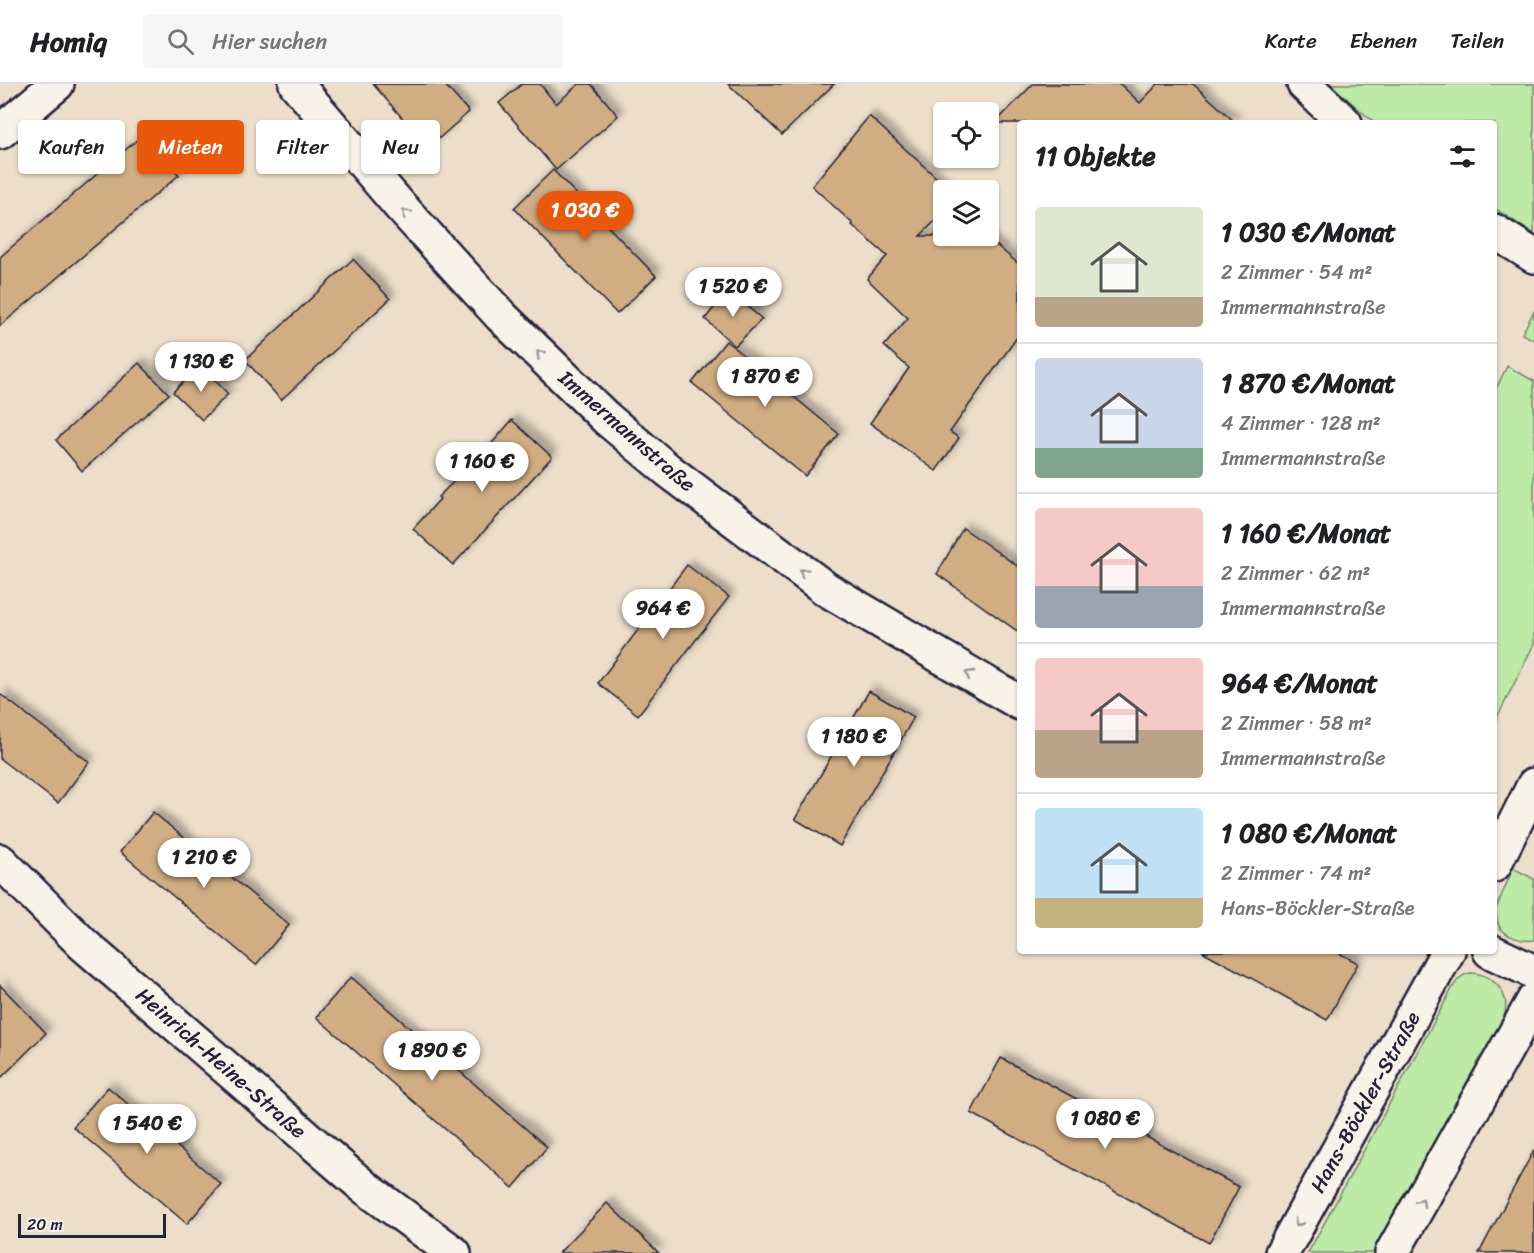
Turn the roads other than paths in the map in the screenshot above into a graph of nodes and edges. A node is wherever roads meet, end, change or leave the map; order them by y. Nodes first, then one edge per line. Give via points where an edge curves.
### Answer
1 (57, 84) edge
2 (296, 84) edge
3 (1304, 84) edge
4 (1342, 120) edge
5 (0, 132) edge
6 (1497, 233) edge
7 (1534, 256) edge
8 (1017, 701) edge
9 (1534, 785) edge
10 (1497, 859) edge
11 (0, 861) edge
12 (1446, 954) edge
13 (1496, 954) edge
14 (1534, 972) edge
15 (1534, 1000) edge
16 (454, 1253) edge
17 (1282, 1253) edge
18 (1392, 1253) edge

1 - 5 street
8 -> 2 street, Immermannstraße via 826,589 669,471 606,418 501,316
3 - 4 street
6 - 7 street
9 - 10 street
11 - 16 street, Heinrich-Heine-Straße via 84,945 363,1186
12 -> 17 street, Hans-Böckler-Straße
13 - 14 street
18 -> 15 street

